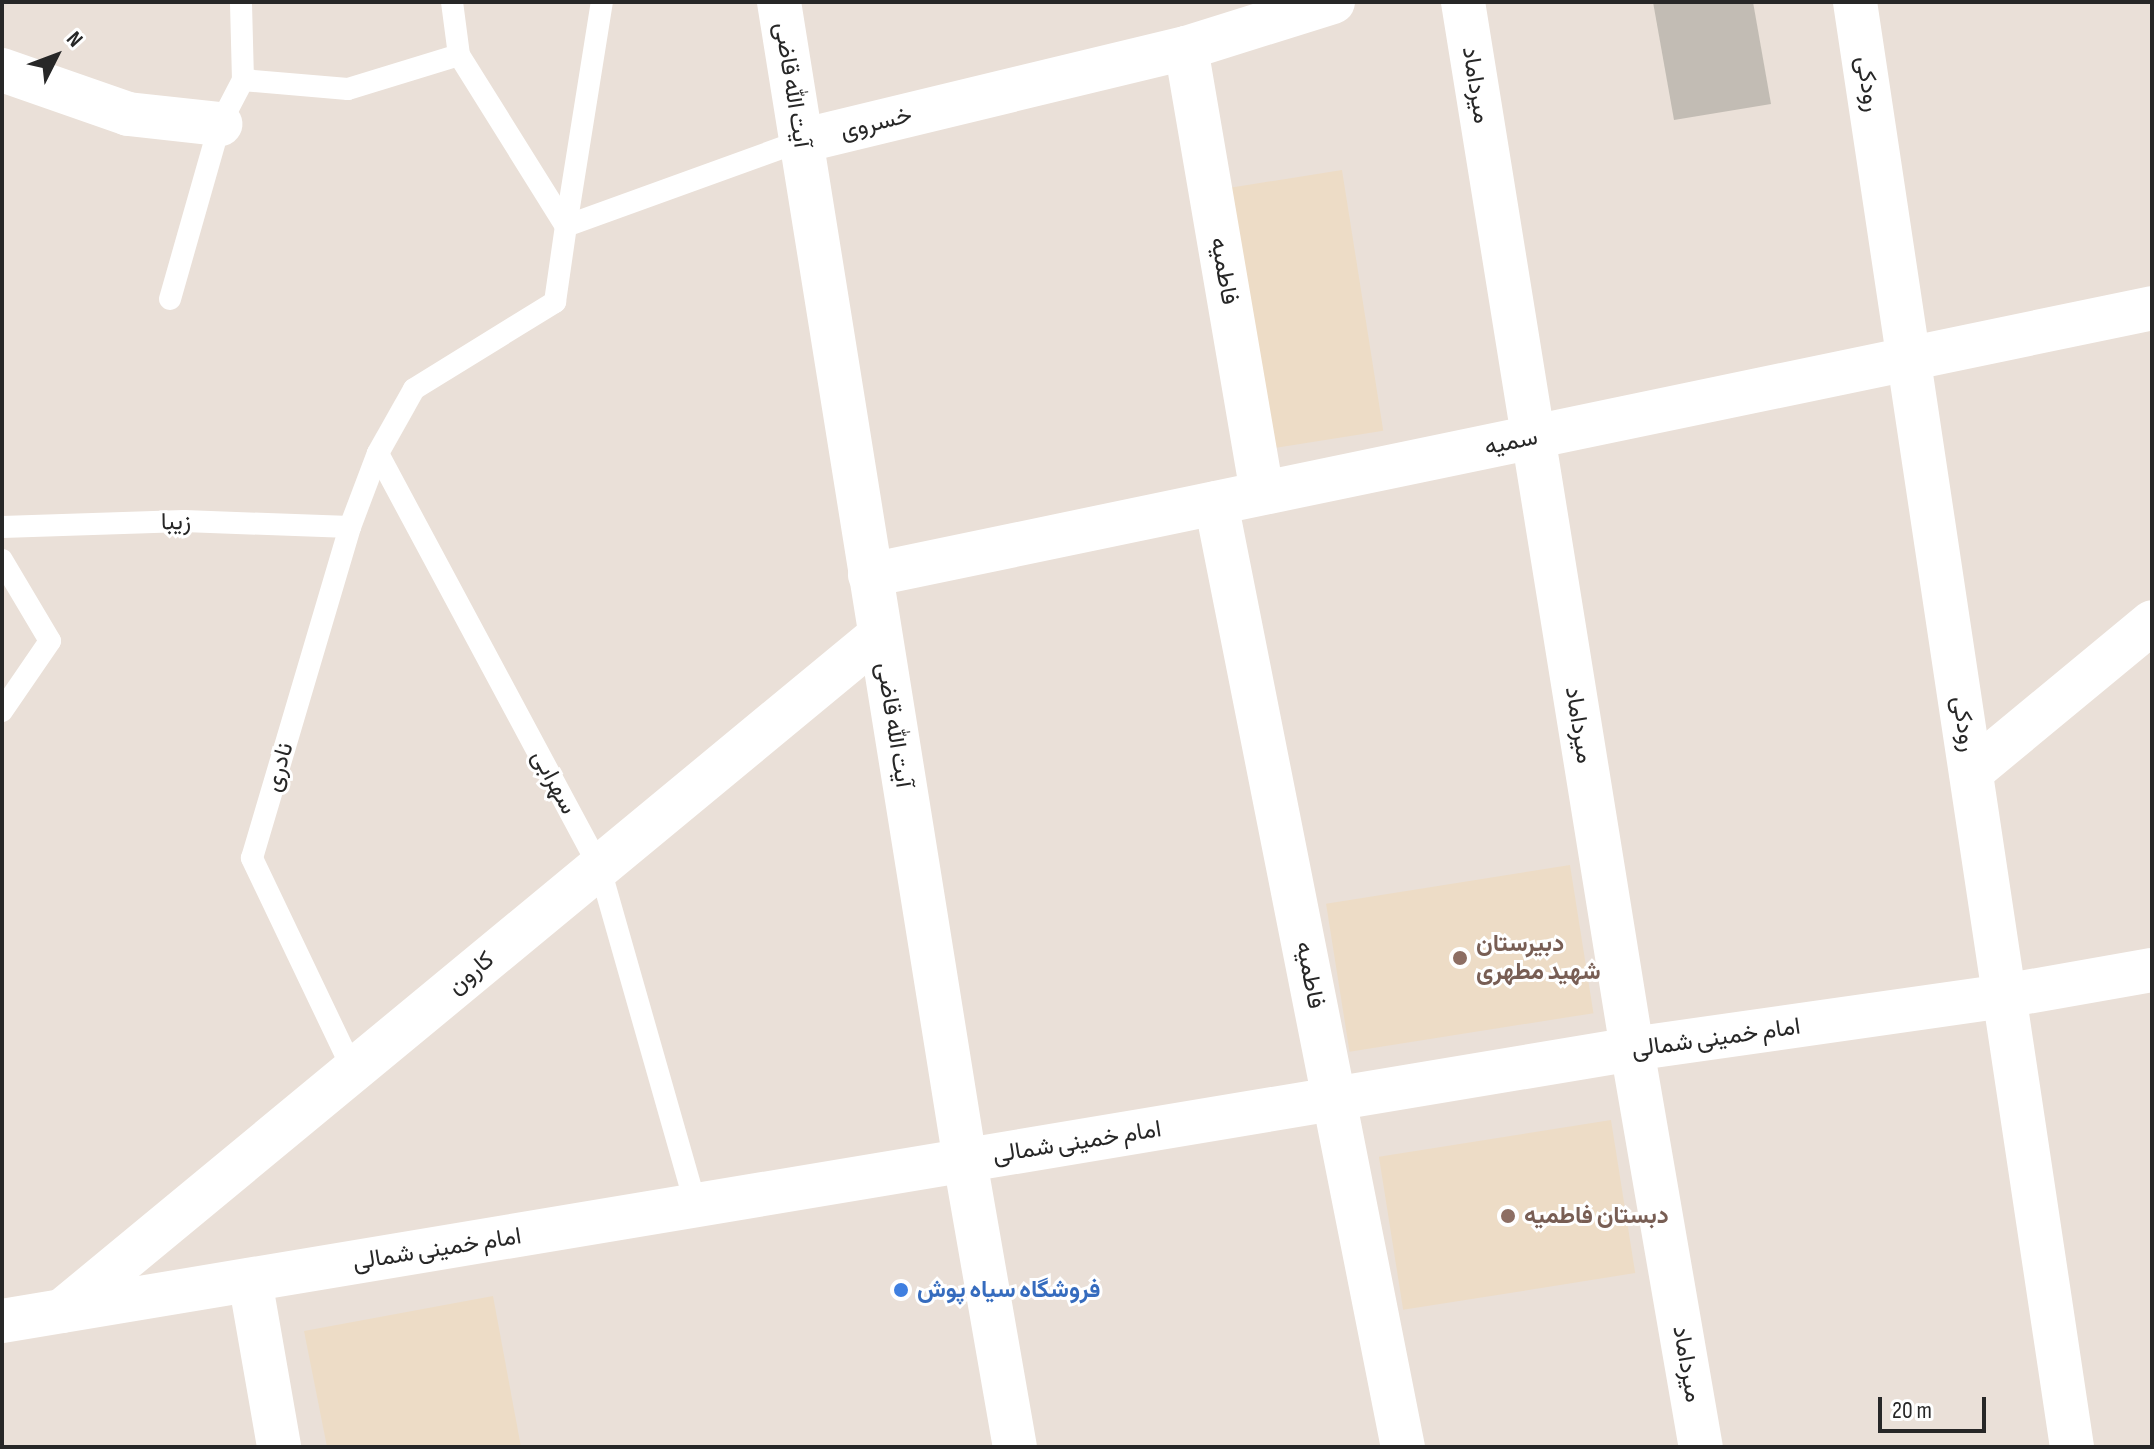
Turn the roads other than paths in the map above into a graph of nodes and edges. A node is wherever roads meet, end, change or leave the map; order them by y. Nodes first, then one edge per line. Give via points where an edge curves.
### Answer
1 (241, 2) edge
2 (452, 2) edge
3 (602, 2) edge
4 (779, 2) edge
5 (1333, 2) edge
6 (1463, 2) edge
7 (1855, 2) edge
8 (1186, 48) junction
9 (459, 55) junction
10 (2, 70) edge
11 (243, 80) junction
12 (220, 124) junction
13 (801, 141) junction
14 (566, 226) junction
15 (170, 299) dead end
16 (2152, 308) edge
17 (1909, 358) junction
18 (1532, 437) junction
19 (378, 453) junction
20 (1262, 493) junction
21 (1216, 503) junction
22 (2, 527) edge
23 (350, 527) junction
24 (2, 560) edge
25 (870, 575) junction
26 (2152, 622) edge
27 (880, 635) junction
28 (2, 711) edge
29 (1971, 772) junction
30 (599, 866) junction
31 (2152, 970) edge
32 (2004, 996) junction
33 (1632, 1049) junction
34 (353, 1070) junction
35 (1335, 1099) junction
36 (965, 1161) junction
37 (696, 1206) junction
38 (250, 1280) junction
39 (62, 1311) junction
40 (2, 1321) edge
41 (279, 1447) edge
42 (1015, 1447) edge
43 (1403, 1447) edge
44 (1701, 1447) edge
45 (2072, 1447) edge

1 - 11 lane
2 - 9 lane
3 - 14 lane
4 - 13 street, آیت الله قاضی
5 - 8 street, خسروی
6 - 18 street, میرداماد
7 - 17 street, رودکی
8 - 13 street, خسروی
8 - 20 street, فاطمیه
9 - 11 lane via 348,89
9 - 14 lane
10 - 12 street via 128,114
11 - 12 lane
12 - 15 lane
13 - 14 lane, خسروی
13 - 25 street, آیت الله قاضی
14 - 19 lane via 555,302 414,389
16 - 17 street, سمیه
17 - 18 street, سمیه
17 - 29 street, رودکی
18 - 20 street, سمیه
18 - 33 street, میرداماد
19 - 23 lane, نادری
19 - 30 lane, سهرابی
20 - 21 street, سمیه
21 - 25 street, سمیه
21 - 35 street, فاطمیه
22 - 23 lane, زیبا via 184,521
23 - 34 lane, نادری via 252,858
24 - 28 lane via 50,641
25 - 27 street, آیت الله قاضی
26 - 29 street
27 - 30 street, کارون
27 - 36 street, آیت الله قاضی
29 - 32 street, رودکی
30 - 34 street, کارون
30 - 37 lane, سهرابی
31 - 32 street, امام خمینی شمالی
32 - 33 street, امام خمینی شمالی
32 - 45 street, رودکی
33 - 35 street, امام خمینی شمالی
33 - 44 street, میرداماد
34 - 39 street, کارون
35 - 36 street, امام خمینی شمالی
35 - 43 street, فاطمیه
36 - 37 street, امام خمینی شمالی
36 - 42 street, آیت الله قاضی
37 - 38 street, امام خمینی شمالی
38 - 39 street, امام خمینی شمالی
38 - 41 street
39 - 40 street, امام خمینی شمالی

